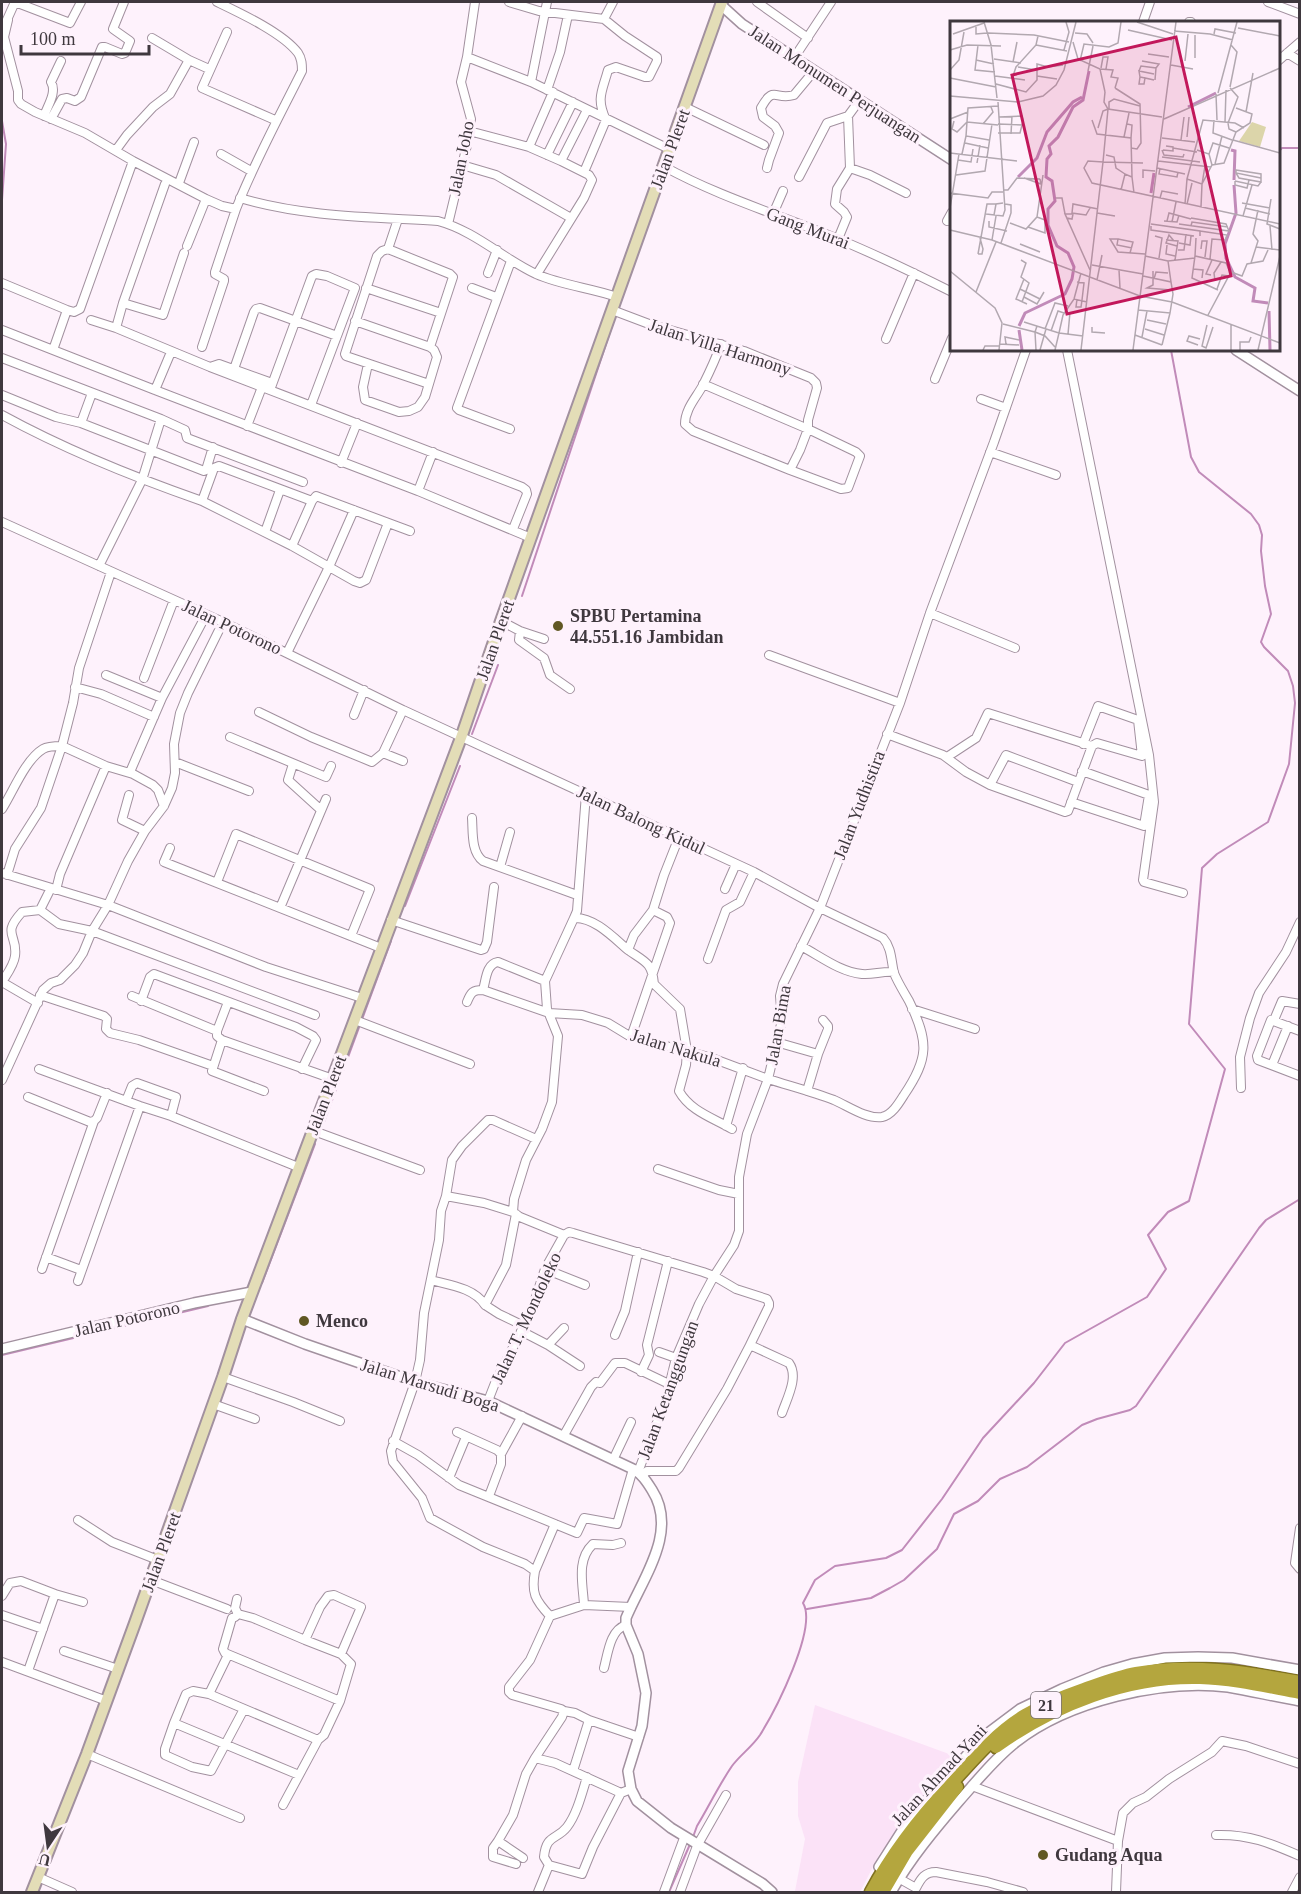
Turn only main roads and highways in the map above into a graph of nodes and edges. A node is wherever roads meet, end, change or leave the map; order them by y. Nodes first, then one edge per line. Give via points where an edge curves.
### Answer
1 (720, 3) edge
2 (1299, 1682) edge
3 (1299, 1693) edge
4 (32, 1893) edge
5 (871, 1893) edge
6 (883, 1893) edge

1 - 4 main road, Jalan Pleret via 462,735 242,1319 107,1701
2 - 5 highway, Jalan Ahmad Yani / 21 via 1230,1671 1166,1669 1106,1681 1025,1715 990,1742 918,1820
3 - 6 highway, Jalan Ahmad Yani / 21 via 1235,1681 1171,1678 1111,1690 1031,1724 994,1749 963,1780 908,1851

